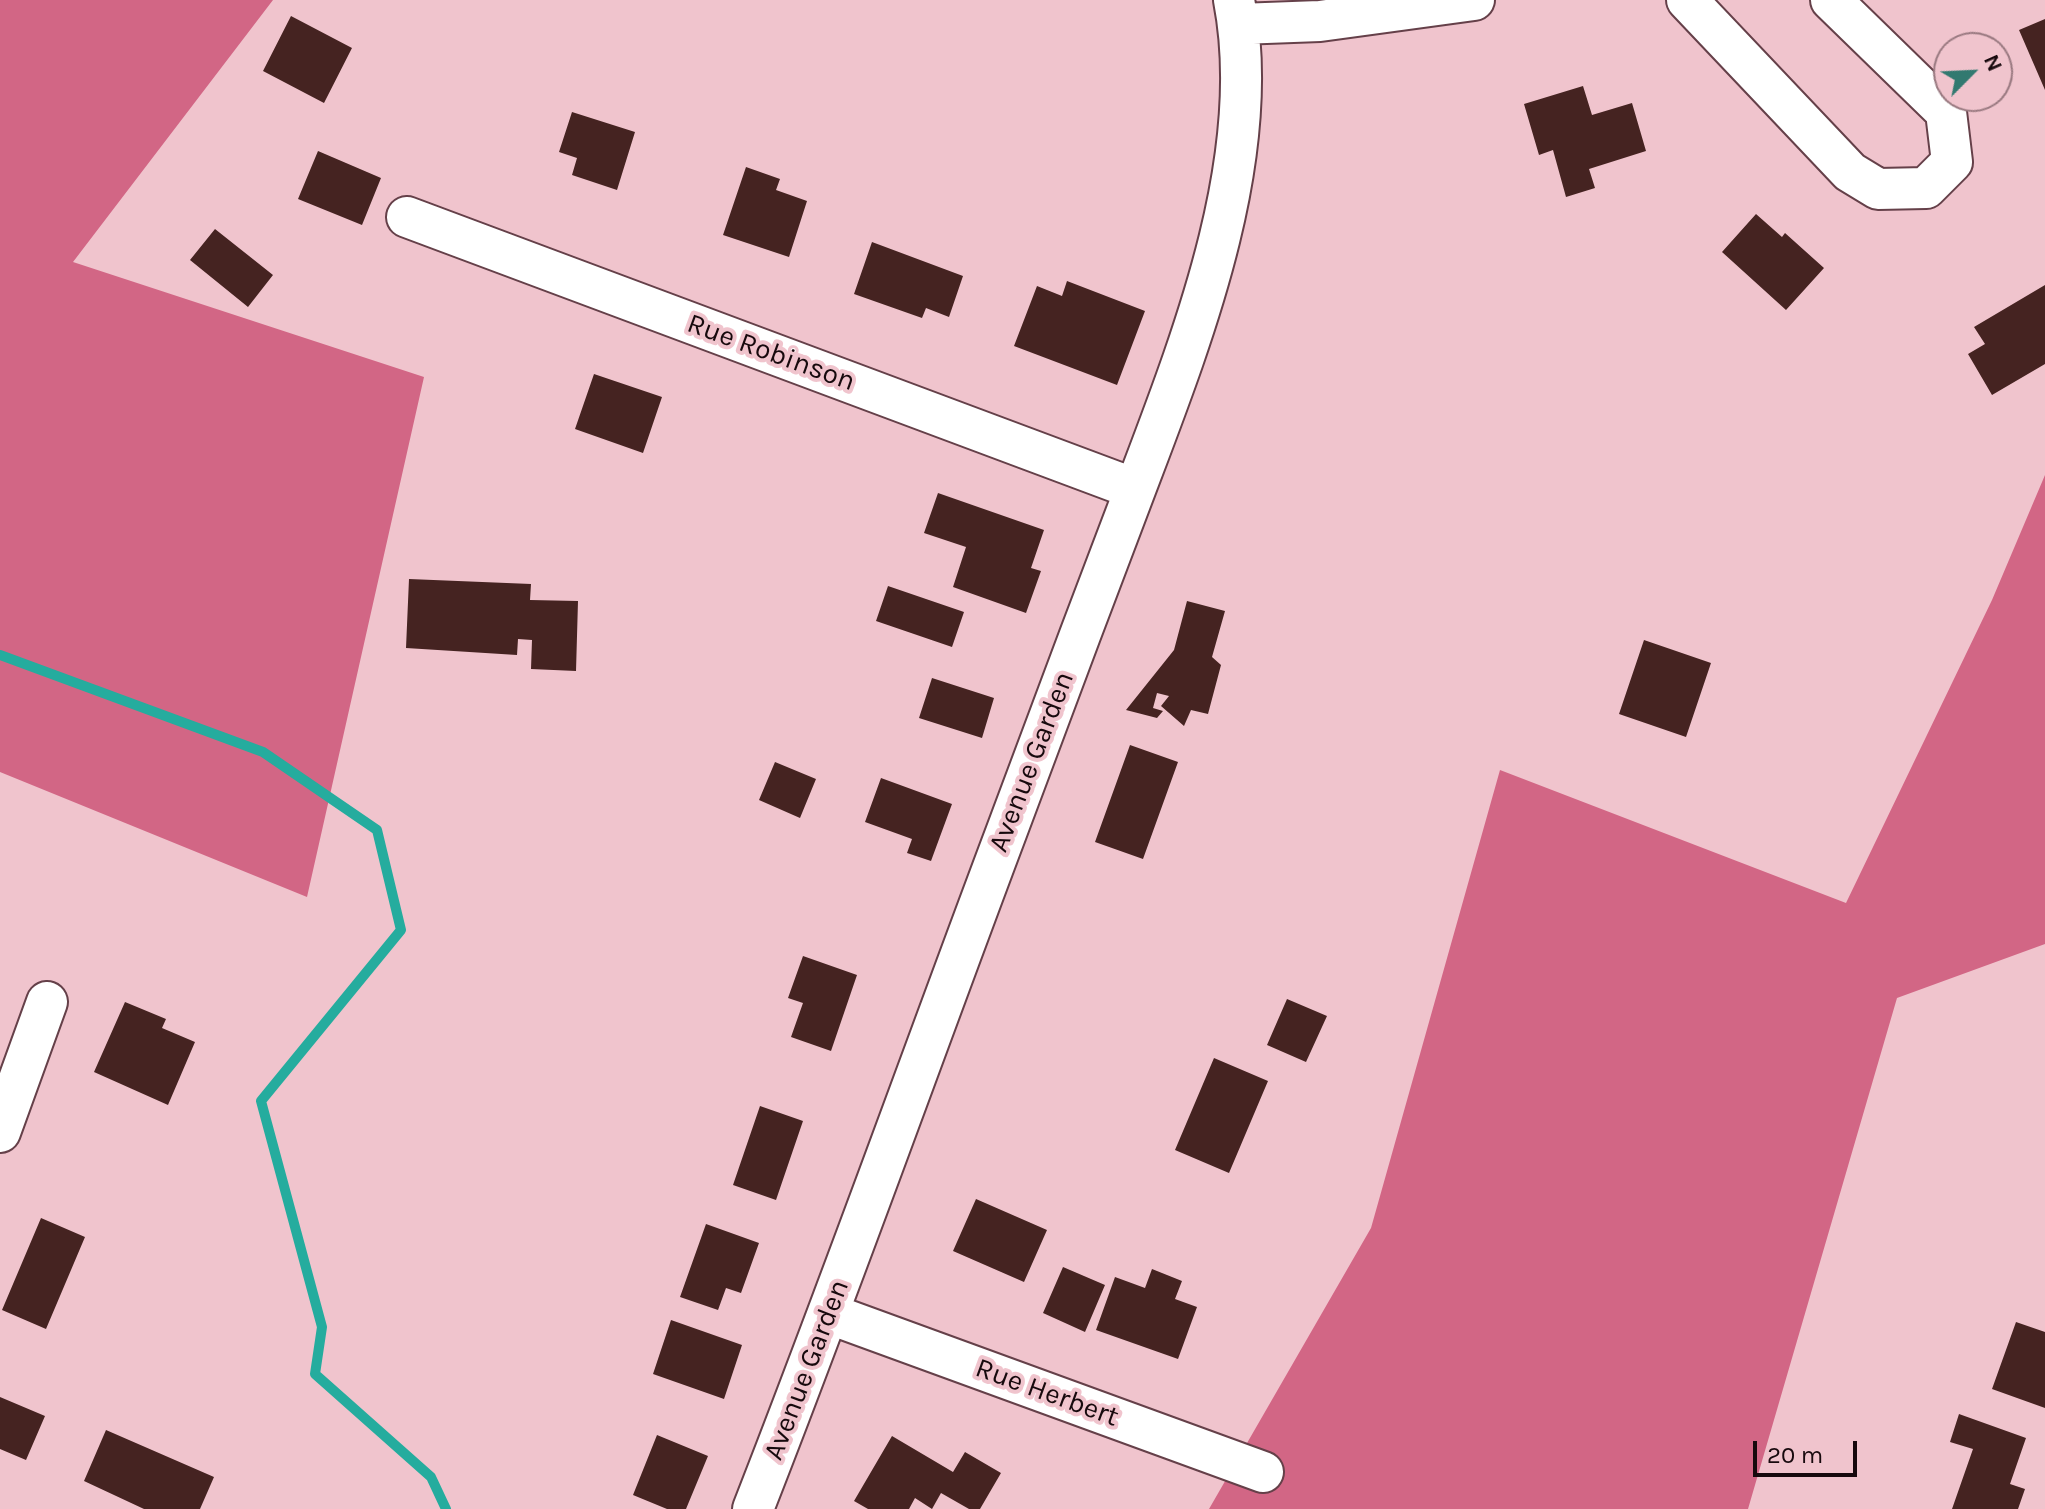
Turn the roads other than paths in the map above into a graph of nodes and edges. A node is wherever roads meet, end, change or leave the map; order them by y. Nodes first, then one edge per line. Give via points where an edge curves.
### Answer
1 (1474, 0) edge
2 (1687, 0) edge
3 (1831, 0) edge
4 (1237, 12) edge
5 (407, 217) dead end
6 (1135, 489) junction
7 (47, 1002) dead end
8 (0, 1132) edge
9 (830, 1314) junction
10 (1263, 1472) dead end
11 (753, 1509) edge

1 - 4 street via 1320,21
2 - 3 street via 1850,172 1878,189 1926,188 1952,162 1946,112
4 - 6 street, Avenue Garden via 1238,144 1202,311
5 - 6 street, Rue Robinson
6 - 9 street, Avenue Garden
7 - 8 street
9 - 10 street, Rue Herbert
9 - 11 street, Avenue Garden

